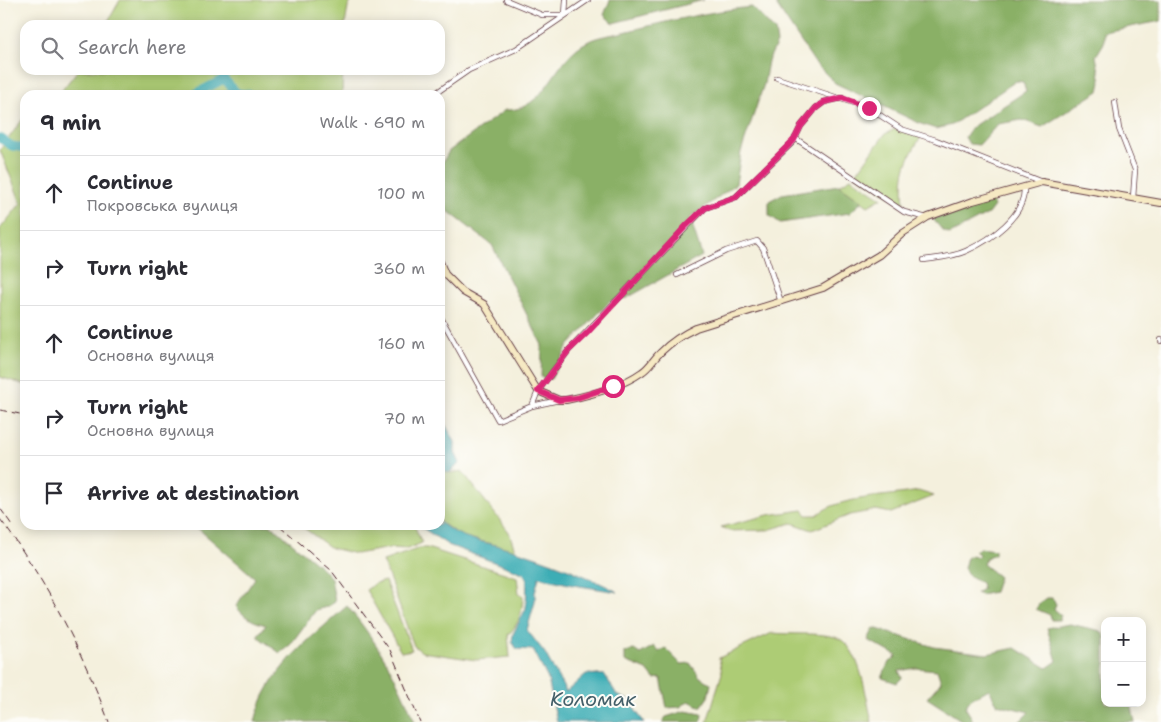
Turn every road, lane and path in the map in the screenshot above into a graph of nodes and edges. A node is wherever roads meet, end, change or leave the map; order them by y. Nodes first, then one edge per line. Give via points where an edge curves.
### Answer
1 (506, 0) edge
2 (566, 0) edge
3 (588, 0) edge
4 (565, 15) junction
5 (777, 78) dead end
6 (440, 90) edge
7 (842, 98) junction
8 (1115, 102) dead end
9 (795, 138) junction
10 (1042, 182) junction
11 (1024, 187) junction
12 (1133, 198) junction
13 (1161, 203) edge
14 (927, 218) junction
15 (924, 260) dead end
16 (445, 274) edge
17 (678, 275) dead end
18 (781, 302) junction
19 (445, 325) edge
20 (538, 391) junction
21 (559, 400) junction
22 (532, 406) junction

1 - 4 street via 542,15
2 - 4 street
3 - 4 street
4 - 6 street via 516,50 468,70
5 - 7 street
7 - 9 street via 824,102 816,108
7 - 10 street via 869,108 901,129
8 - 12 street via 1119,129 1135,170
9 - 14 street via 904,212
9 - 20 street via 736,197 705,208 569,350
10 - 11 street
10 - 12 street
11 - 14 street
11 - 15 street via 1024,199 1018,210 989,237 956,254
12 - 13 street
14 - 18 street via 879,254 823,288
16 - 20 street via 462,292 484,304
17 - 18 street via 726,250 757,241 762,245
18 - 21 street via 696,328 669,345 644,371 586,395
19 - 22 street via 498,420
20 - 21 street
20 - 22 street
21 - 22 street

